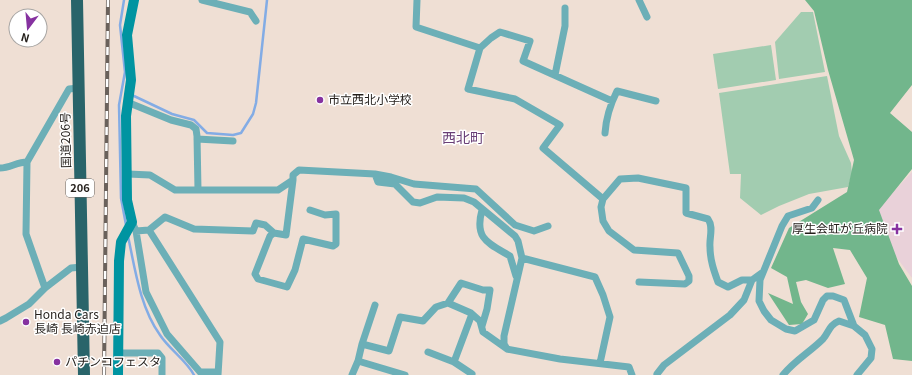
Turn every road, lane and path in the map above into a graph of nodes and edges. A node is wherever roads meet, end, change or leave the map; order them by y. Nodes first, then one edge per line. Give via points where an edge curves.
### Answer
1 (77, 0) edge
2 (134, 0) edge
3 (202, 0) edge
4 (417, 0) edge
5 (639, 0) edge
6 (565, 8) dead end
7 (647, 17) dead end
8 (256, 21) dead end
9 (480, 48) junction
10 (555, 75) junction
11 (79, 88) junction
12 (612, 101) junction
13 (656, 101) dead end
14 (127, 102) junction
15 (606, 134) dead end
16 (197, 140) junction
17 (233, 141) dead end
18 (27, 162) junction
19 (0, 168) edge
20 (128, 174) junction
21 (375, 174) junction
22 (293, 180) junction
23 (198, 190) junction
24 (603, 198) junction
25 (818, 200) dead end
26 (310, 210) dead end
27 (482, 210) junction
28 (133, 226) junction
29 (548, 226) dead end
30 (149, 230) junction
31 (274, 233) junction
32 (522, 258) junction
33 (82, 267) junction
34 (763, 272) junction
35 (517, 278) junction
36 (752, 280) junction
37 (639, 282) dead end
38 (45, 288) junction
39 (448, 303) junction
40 (375, 305) dead end
41 (472, 314) junction
42 (0, 321) edge
43 (482, 326) junction
44 (854, 326) junction
45 (362, 344) junction
46 (507, 349) junction
47 (428, 352) dead end
48 (118, 353) junction
49 (358, 361) junction
50 (454, 362) junction
51 (600, 363) junction
52 (218, 374) edge
53 (472, 374) edge
54 (657, 374) edge
55 (84, 375) edge
56 (118, 375) edge
57 (162, 375) edge
58 (352, 375) edge
59 (404, 375) edge
60 (632, 375) edge
61 (783, 375) edge
62 (857, 375) edge

1 - 11 highway, 国道206号 / 206
2 - 14 street via 127,35 131,80
3 - 8 street via 250,12
4 - 9 street via 416,27
5 - 7 street
6 - 10 street via 565,26
9 - 10 street via 500,32 530,41 523,61
9 - 24 street via 468,89 515,99 560,125 543,148
10 - 12 street
11 - 18 street via 69,88
11 - 33 highway, 国道206号 / 206
12 - 13 street via 617,91
12 - 15 street via 606,119
14 - 16 street via 171,120 191,125 196,129
14 - 20 street
16 - 17 street
16 - 23 street
18 - 19 street
18 - 38 street via 26,234
20 - 23 street via 150,175 175,190
20 - 28 street via 127,200
21 - 22 street via 299,170 293,175
21 - 27 street via 378,182 395,184 413,202 420,203 437,197 464,198 474,202
21 - 29 street via 414,184 476,189 515,225 534,231
22 - 23 street via 278,190
22 - 31 street via 288,230 286,235
24 - 36 street via 620,179 638,178 686,188 686,213 708,219 711,224 712,265 718,282 728,286 742,280
24 - 37 street via 603,221 609,231 634,250 678,253 689,276 689,281 685,284
25 - 34 street via 812,208 788,216
26 - 31 street via 325,215 336,214 336,244 333,246 303,239 295,270 287,287 258,279 255,274 270,236
27 - 32 street via 515,236
27 - 35 street via 479,222 481,233 485,240 510,256
28 - 30 street
28 - 48 street via 121,242
28 - 52 street via 146,292 167,334 200,372
30 - 31 street via 165,217 194,230 253,231 256,223 266,225
30 - 52 street via 220,342
32 - 35 street
32 - 51 street via 595,277 610,317
33 - 38 street via 71,268
33 - 55 highway, 国道206号 / 206
34 - 36 street
34 - 44 street via 759,301 771,320 786,329 795,331 814,320 822,300 827,296 844,300
35 - 46 street via 504,336
36 - 54 street via 744,300 730,315 664,365
38 - 42 street via 29,304
39 - 41 street
39 - 43 street via 462,282 490,290
39 - 45 street via 436,307 423,321 400,318 388,351
40 - 45 street
41 - 43 street
41 - 50 street
43 - 46 street via 483,332
44 - 61 street via 839,321 833,324 823,338
44 - 62 street via 865,335 872,349 871,358
45 - 49 street
46 - 51 street
47 - 50 street
48 - 56 street
48 - 57 street via 158,353 162,358
49 - 58 street
49 - 59 street
50 - 53 street
51 - 60 street via 629,367

